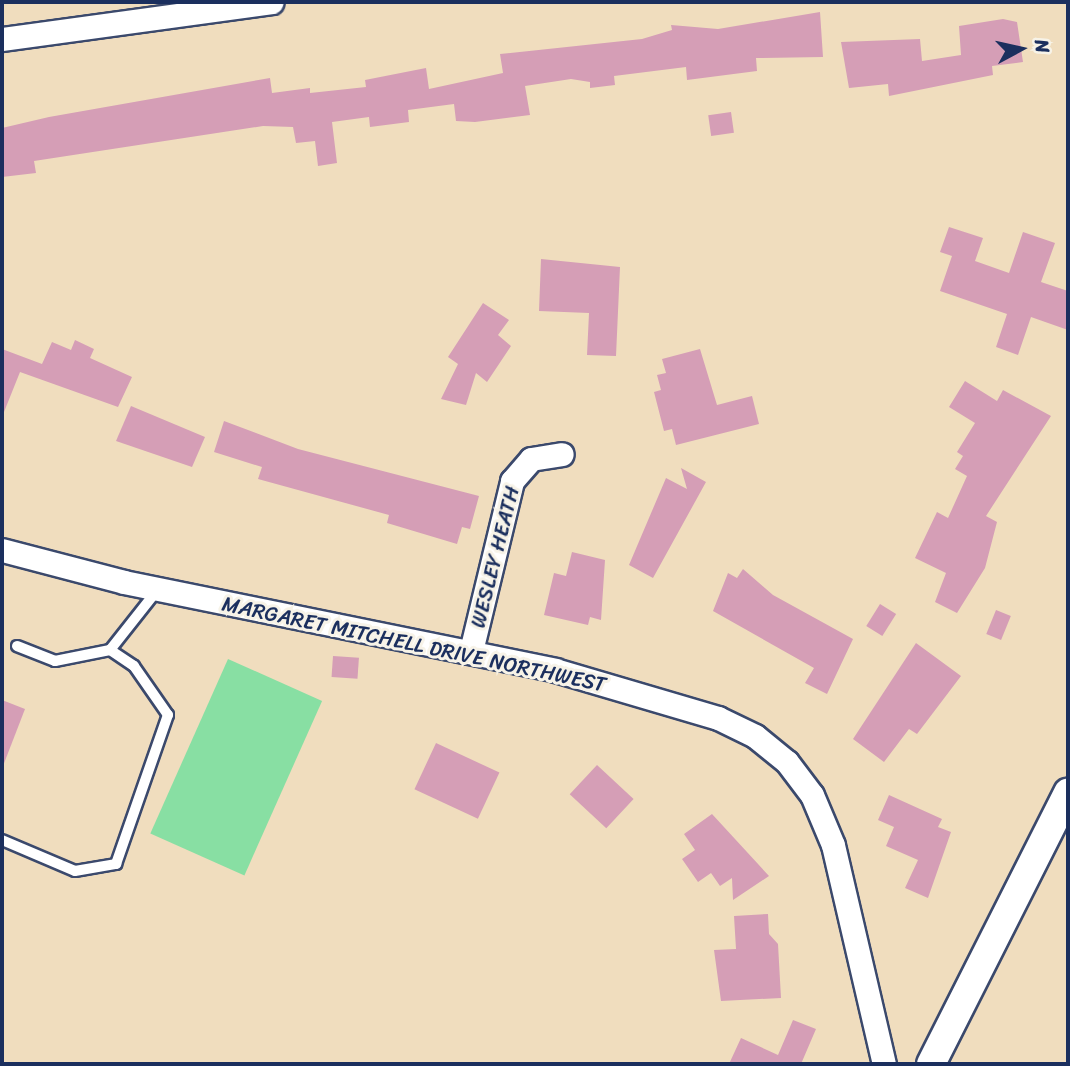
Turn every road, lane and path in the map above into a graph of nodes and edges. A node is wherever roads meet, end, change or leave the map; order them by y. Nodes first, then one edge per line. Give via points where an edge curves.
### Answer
1 (271, 2) edge
2 (2, 39) edge
3 (562, 454) dead end
4 (2, 550) edge
5 (159, 589) junction
6 (17, 646) dead end
7 (110, 650) junction
8 (471, 652) junction
9 (1068, 793) edge
10 (2, 840) edge
11 (884, 1064) edge
12 (931, 1064) edge

1 - 2 street
3 - 8 street, WESLEY HEATH via 531,459 512,481
4 - 5 street, MARGARET MITCHELL DRIVE NORTHWEST
5 - 7 lane
5 - 8 street, MARGARET MITCHELL DRIVE NORTHWEST
6 - 7 lane via 55,661
7 - 10 lane via 134,666 168,715 116,864 75,871
8 - 11 street, MARGARET MITCHELL DRIVE NORTHWEST via 718,718 755,736 787,762 812,795 833,845
9 - 12 street

